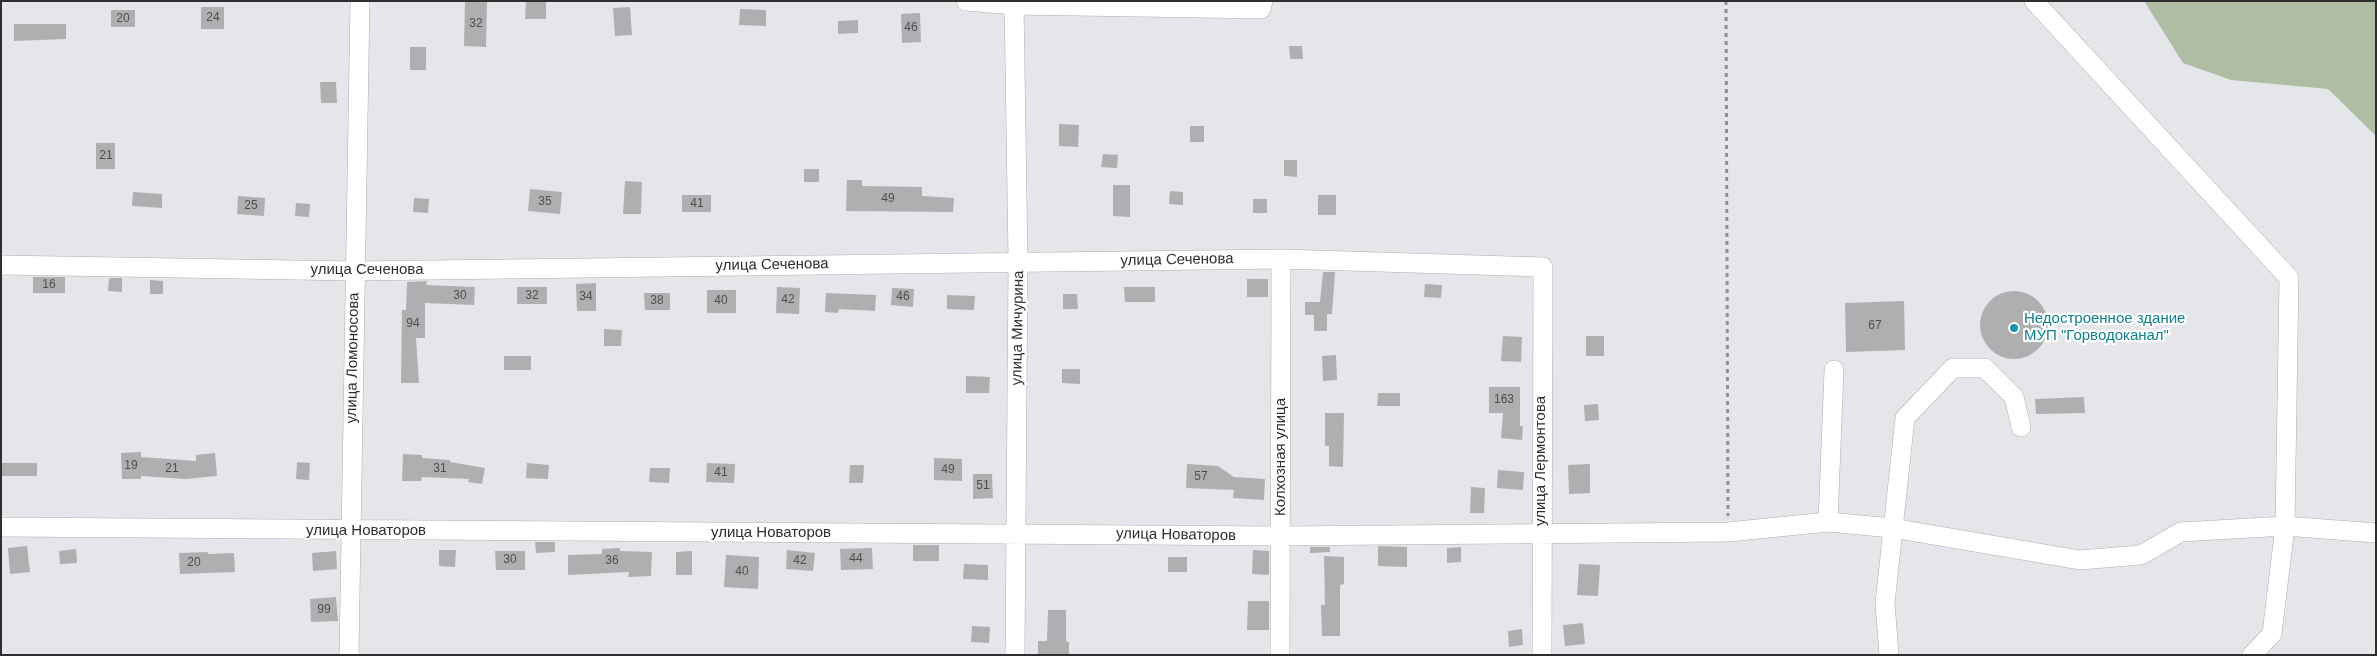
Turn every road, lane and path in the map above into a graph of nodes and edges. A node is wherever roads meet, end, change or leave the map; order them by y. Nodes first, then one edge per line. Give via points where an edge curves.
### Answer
1 (360, 1) edge
2 (966, 1) edge
3 (1726, 1) edge
4 (2034, 1) edge
5 (1014, 3) edge
6 (1262, 5) edge
7 (1281, 259) junction
8 (1018, 261) junction
9 (1, 265) edge
10 (1542, 267) joint
11 (354, 271) junction
12 (1834, 370) dead end
13 (2021, 427) dead end
14 (1828, 522) junction
15 (2285, 526) junction
16 (1, 527) edge
17 (1892, 528) junction
18 (350, 531) junction
19 (1541, 532) junction
20 (1728, 532) junction
21 (2376, 533) edge
22 (1016, 534) junction
23 (1280, 536) junction
24 (349, 655) edge
25 (1015, 655) edge
26 (1280, 655) edge
27 (1542, 655) edge
28 (1889, 655) edge
29 (2252, 655) edge

1 - 11 street, улица Ломоносова
2 - 5 street
3 - 20 path
4 - 15 street via 2289,278
5 - 6 street
5 - 8 street, улица Мичурина
7 - 8 street, улица Сеченова
7 - 10 street, улица Сеченова
7 - 23 street, Колхозная улица
8 - 11 street, улица Сеченова
8 - 22 street, улица Мичурина
9 - 11 street, улица Сеченова
10 - 19 street, улица Лермонтова
11 - 18 street, улица Ломоносова
12 - 14 street
13 - 17 street via 2014,397 1985,368 1953,368 1905,418
14 - 17 street, улица Новаторов
14 - 20 street, улица Новаторов
15 - 17 street, улица Новаторов via 2181,532 2141,555 2080,560
15 - 21 street, улица Новаторов
15 - 29 street via 2272,634
16 - 18 street, улица Новаторов
17 - 28 street via 1886,603
18 - 22 street, улица Новаторов
18 - 24 street, улица Ломоносова
19 - 20 street, улица Новаторов
19 - 23 street, улица Новаторов
19 - 27 street, улица Лермонтова
22 - 23 street, улица Новаторов
22 - 25 street, улица Мичурина
23 - 26 street, Колхозная улица

